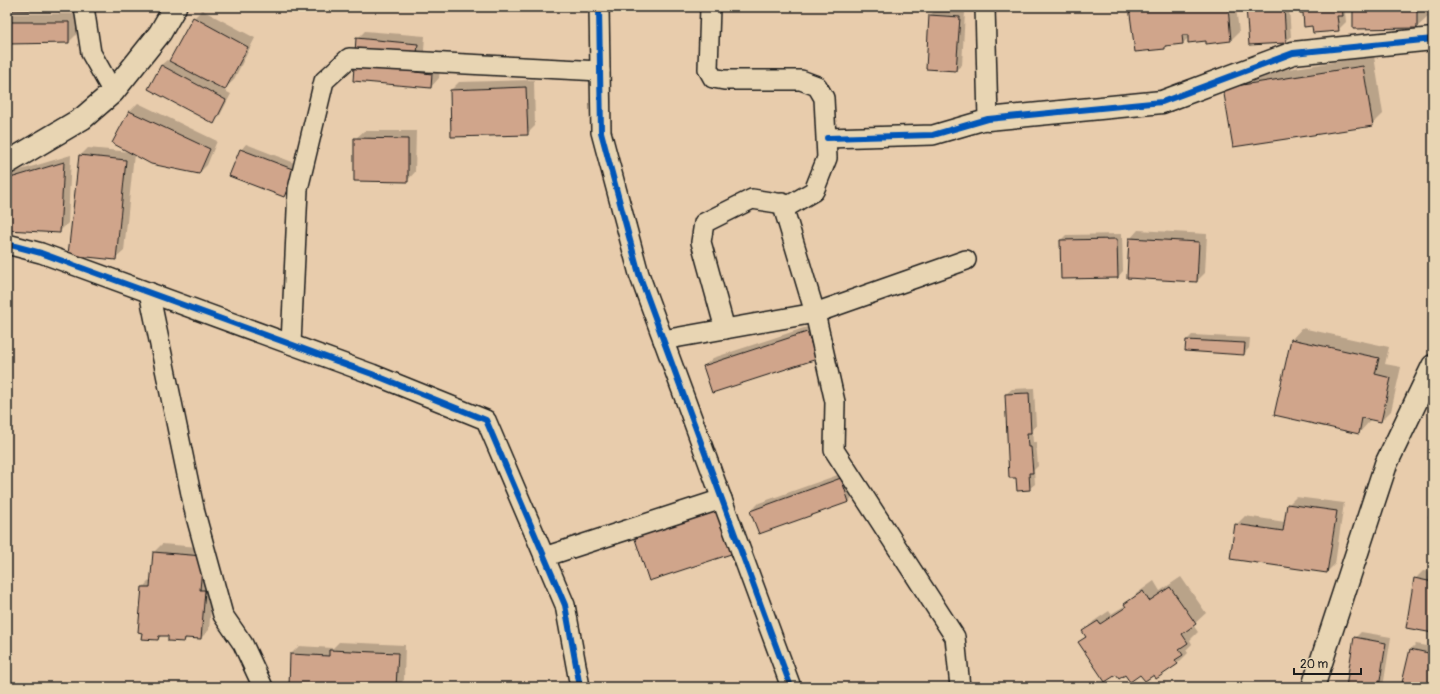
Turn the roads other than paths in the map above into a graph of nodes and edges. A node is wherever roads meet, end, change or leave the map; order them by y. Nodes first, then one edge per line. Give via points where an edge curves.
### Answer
1 (84, 7) edge
2 (175, 7) edge
3 (599, 7) edge
4 (710, 7) edge
5 (985, 7) edge
6 (1433, 39) edge
7 (600, 71) junction
8 (114, 92) junction
9 (988, 119) junction
10 (827, 138) junction
11 (7, 163) edge
12 (782, 203) junction
13 (7, 244) edge
14 (966, 260) dead end
15 (149, 292) junction
16 (815, 313) junction
17 (725, 329) junction
18 (663, 340) junction
19 (291, 344) junction
20 (1433, 366) edge
21 (722, 499) junction
22 (544, 557) junction
23 (263, 687) edge
24 (580, 687) edge
25 (791, 687) edge
26 (960, 687) edge
27 (1313, 687) edge

1 - 8 street via 91,53
2 - 8 street via 160,33
3 - 7 street
4 - 10 street via 708,69 713,78 801,80 816,86 824,98
5 - 9 street
6 - 9 street via 1293,53 1162,102
7 - 18 street via 601,132 639,274
7 - 19 street via 349,58 324,81 298,190
8 - 11 street via 83,118
9 - 10 street via 933,135
10 - 12 street via 827,158 814,191 790,205
12 - 16 street
12 - 17 street via 752,199 704,223 701,242
13 - 15 street via 41,253
14 - 16 street
15 - 19 street
15 - 23 street via 195,513 223,615 243,644
16 - 17 street
16 - 26 street via 834,402 834,450 955,637
17 - 18 street
18 - 21 street
19 - 22 street via 486,420
20 - 27 street via 1386,464
21 - 22 street
21 - 25 street
22 - 24 street via 565,605

